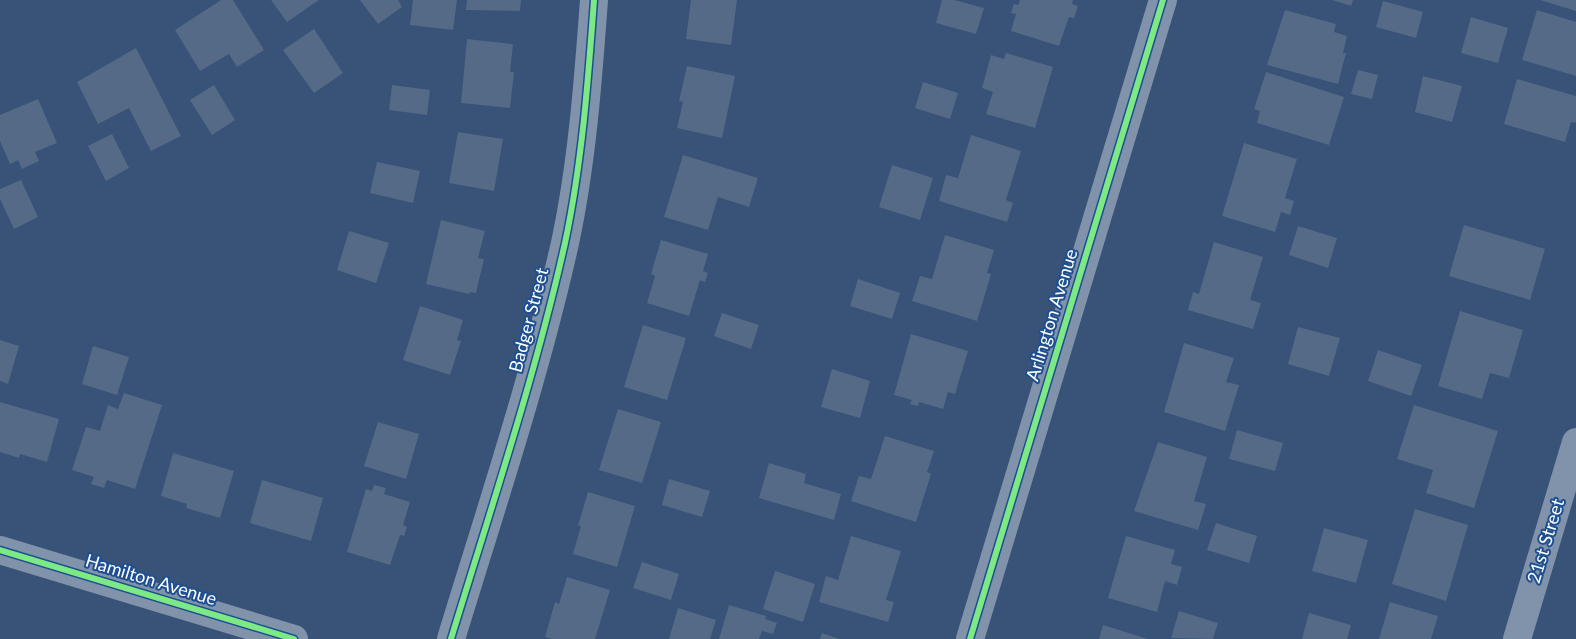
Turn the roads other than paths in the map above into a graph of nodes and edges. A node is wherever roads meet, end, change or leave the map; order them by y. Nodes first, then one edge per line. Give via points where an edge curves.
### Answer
1 (594, 0) edge
2 (1162, 0) edge
3 (1576, 442) edge
4 (0, 550) edge
5 (294, 639) edge
6 (451, 639) edge
7 (970, 639) edge
8 (1517, 639) edge

1 - 6 street, Badger Street via 585,119 565,242 534,364
2 - 7 street, Arlington Avenue
3 - 8 street, 21st Street
4 - 5 street, Hamilton Avenue

